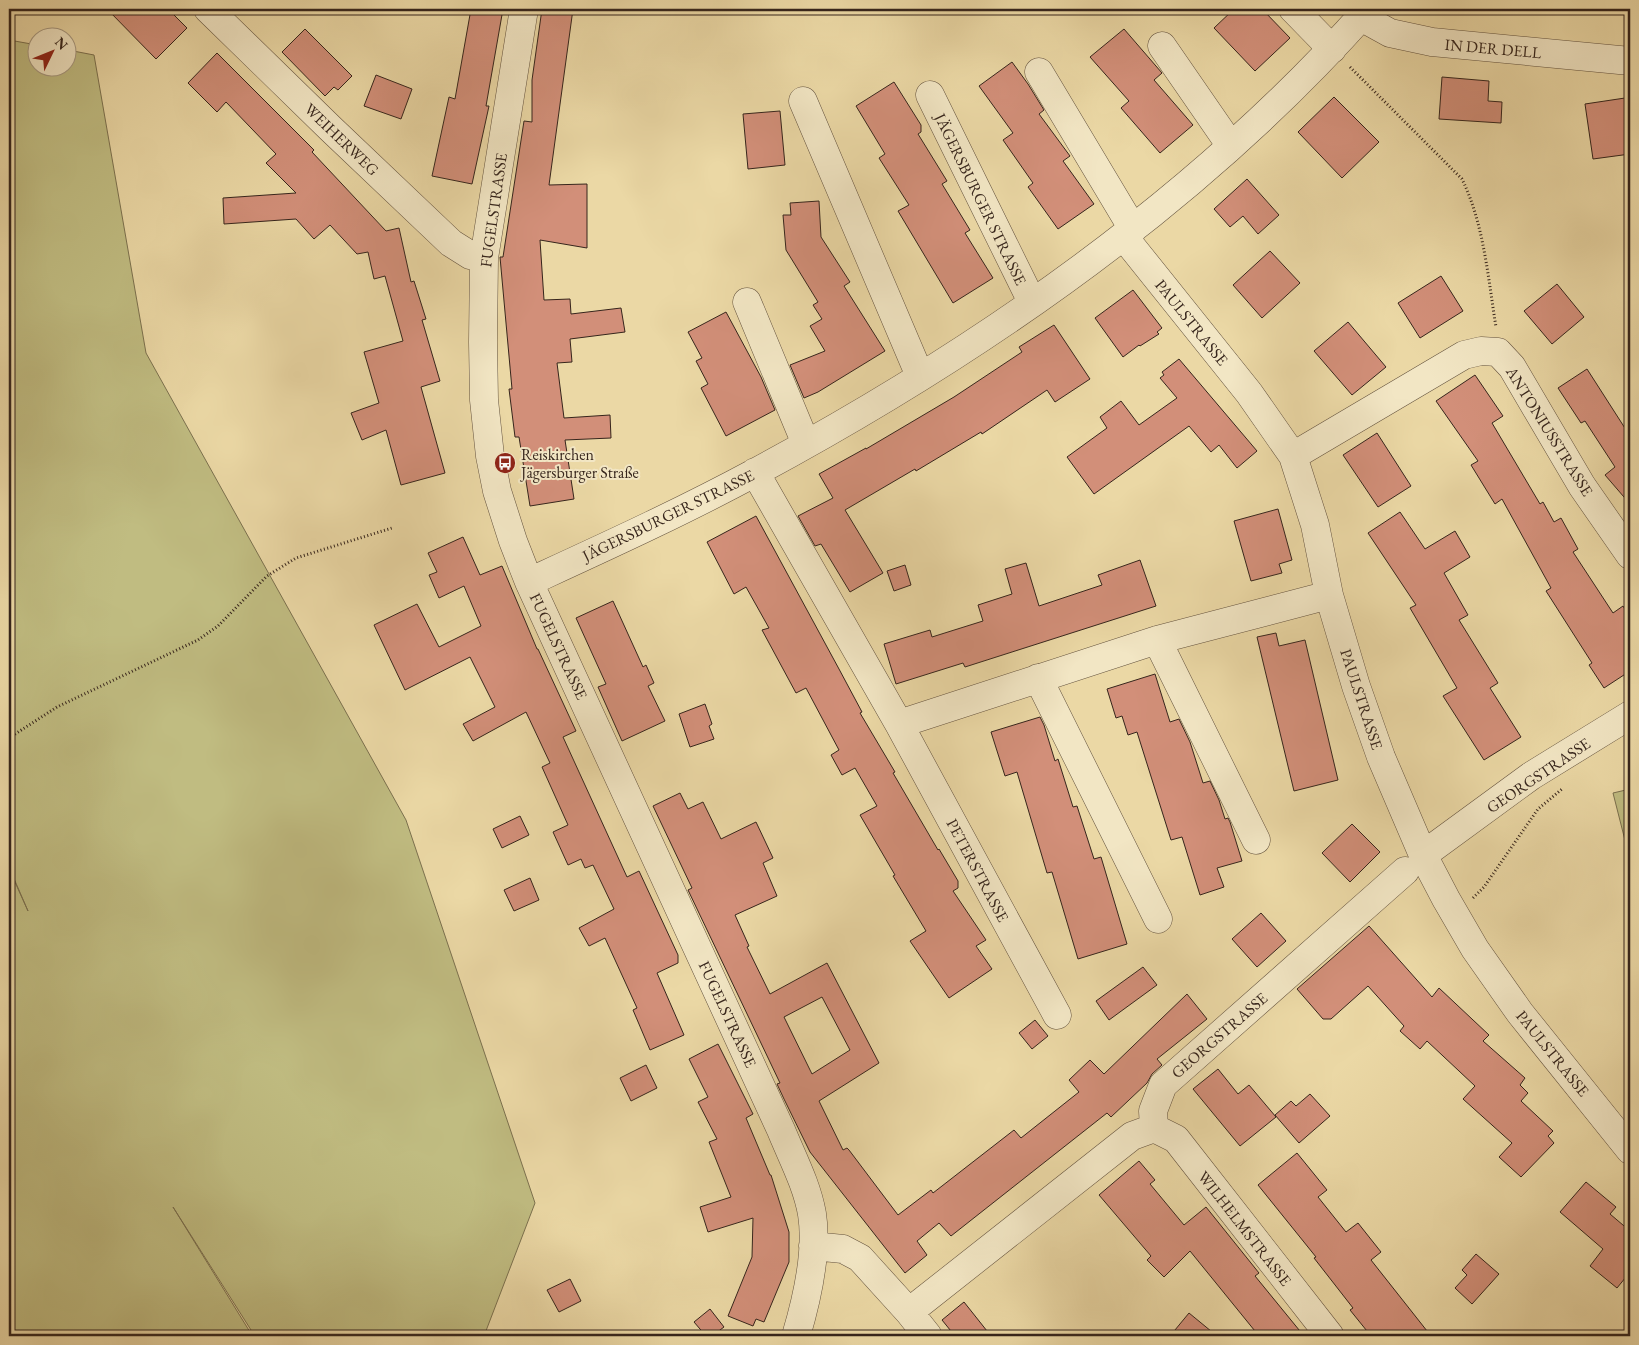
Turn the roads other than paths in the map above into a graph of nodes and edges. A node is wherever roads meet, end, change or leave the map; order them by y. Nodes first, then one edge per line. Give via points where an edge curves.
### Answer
1 (208, 9) edge
2 (524, 9) edge
3 (1293, 9) edge
4 (1364, 13) edge
5 (1162, 46) dead end
6 (1332, 49) junction
7 (1630, 61) edge
8 (1039, 72) dead end
9 (930, 95) dead end
10 (803, 101) dead end
11 (1232, 146) junction
12 (1129, 233) junction
13 (484, 258) junction
14 (747, 302) dead end
15 (1032, 302) junction
16 (920, 376) junction
17 (806, 444) junction
18 (1293, 456) junction
19 (756, 472) junction
20 (1630, 555) edge
21 (529, 582) junction
22 (1329, 595) junction
23 (1157, 640) junction
24 (1038, 678) junction
25 (1630, 715) edge
26 (899, 724) junction
27 (1256, 840) dead end
28 (1414, 863) junction
29 (1158, 919) dead end
30 (1056, 1015) dead end
31 (1154, 1128) junction
32 (1630, 1150) edge
33 (813, 1246) junction
34 (909, 1312) junction
35 (796, 1336) edge
36 (928, 1336) edge
37 (1330, 1336) edge

1 - 13 street, WEIHERWEG via 451,243 470,255
2 - 13 street, FUGELSTRASSE
3 - 6 street
4 - 6 street, JÄGERSBURGER STRASSE
4 - 7 street, IN DER DELL via 1390,33 1432,42
5 - 11 street
6 - 11 street, JÄGERSBURGER STRASSE
8 - 12 street
9 - 15 street, JÄGERSBURGER STRASSE
10 - 16 street
11 - 12 street, JÄGERSBURGER STRASSE
12 - 15 street, JÄGERSBURGER STRASSE
12 - 18 street, PAULSTRASSE
13 - 21 street, FUGELSTRASSE via 484,400 490,456 497,491
14 - 17 street
15 - 16 street, JÄGERSBURGER STRASSE
16 - 17 street, JÄGERSBURGER STRASSE
17 - 19 street, JÄGERSBURGER STRASSE
18 - 20 street, ANTONIUSSTRASSE via 1464,355 1498,352 1512,367 1582,486
18 - 22 street, PAULSTRASSE via 1315,525
19 - 21 street, JÄGERSBURGER STRASSE
19 - 26 street, PETERSTRASSE
21 - 33 street, FUGELSTRASSE via 781,1130 803,1182 812,1214
22 - 23 street
22 - 28 street, PAULSTRASSE
23 - 24 street
23 - 27 street
24 - 26 street
24 - 29 street
25 - 28 street, GEORGSTRASSE via 1531,776
26 - 30 street, PETERSTRASSE
28 - 31 street, GEORGSTRASSE via 1163,1085 1153,1111
28 - 32 street, PAULSTRASSE via 1446,899 1475,949 1520,1013
31 - 34 street via 1132,1136
31 - 37 street, WILHELMSTRASSE via 1176,1139
33 - 34 street via 843,1249 860,1258
33 - 35 street, FUGELSTRASSE via 804,1311
34 - 36 street

